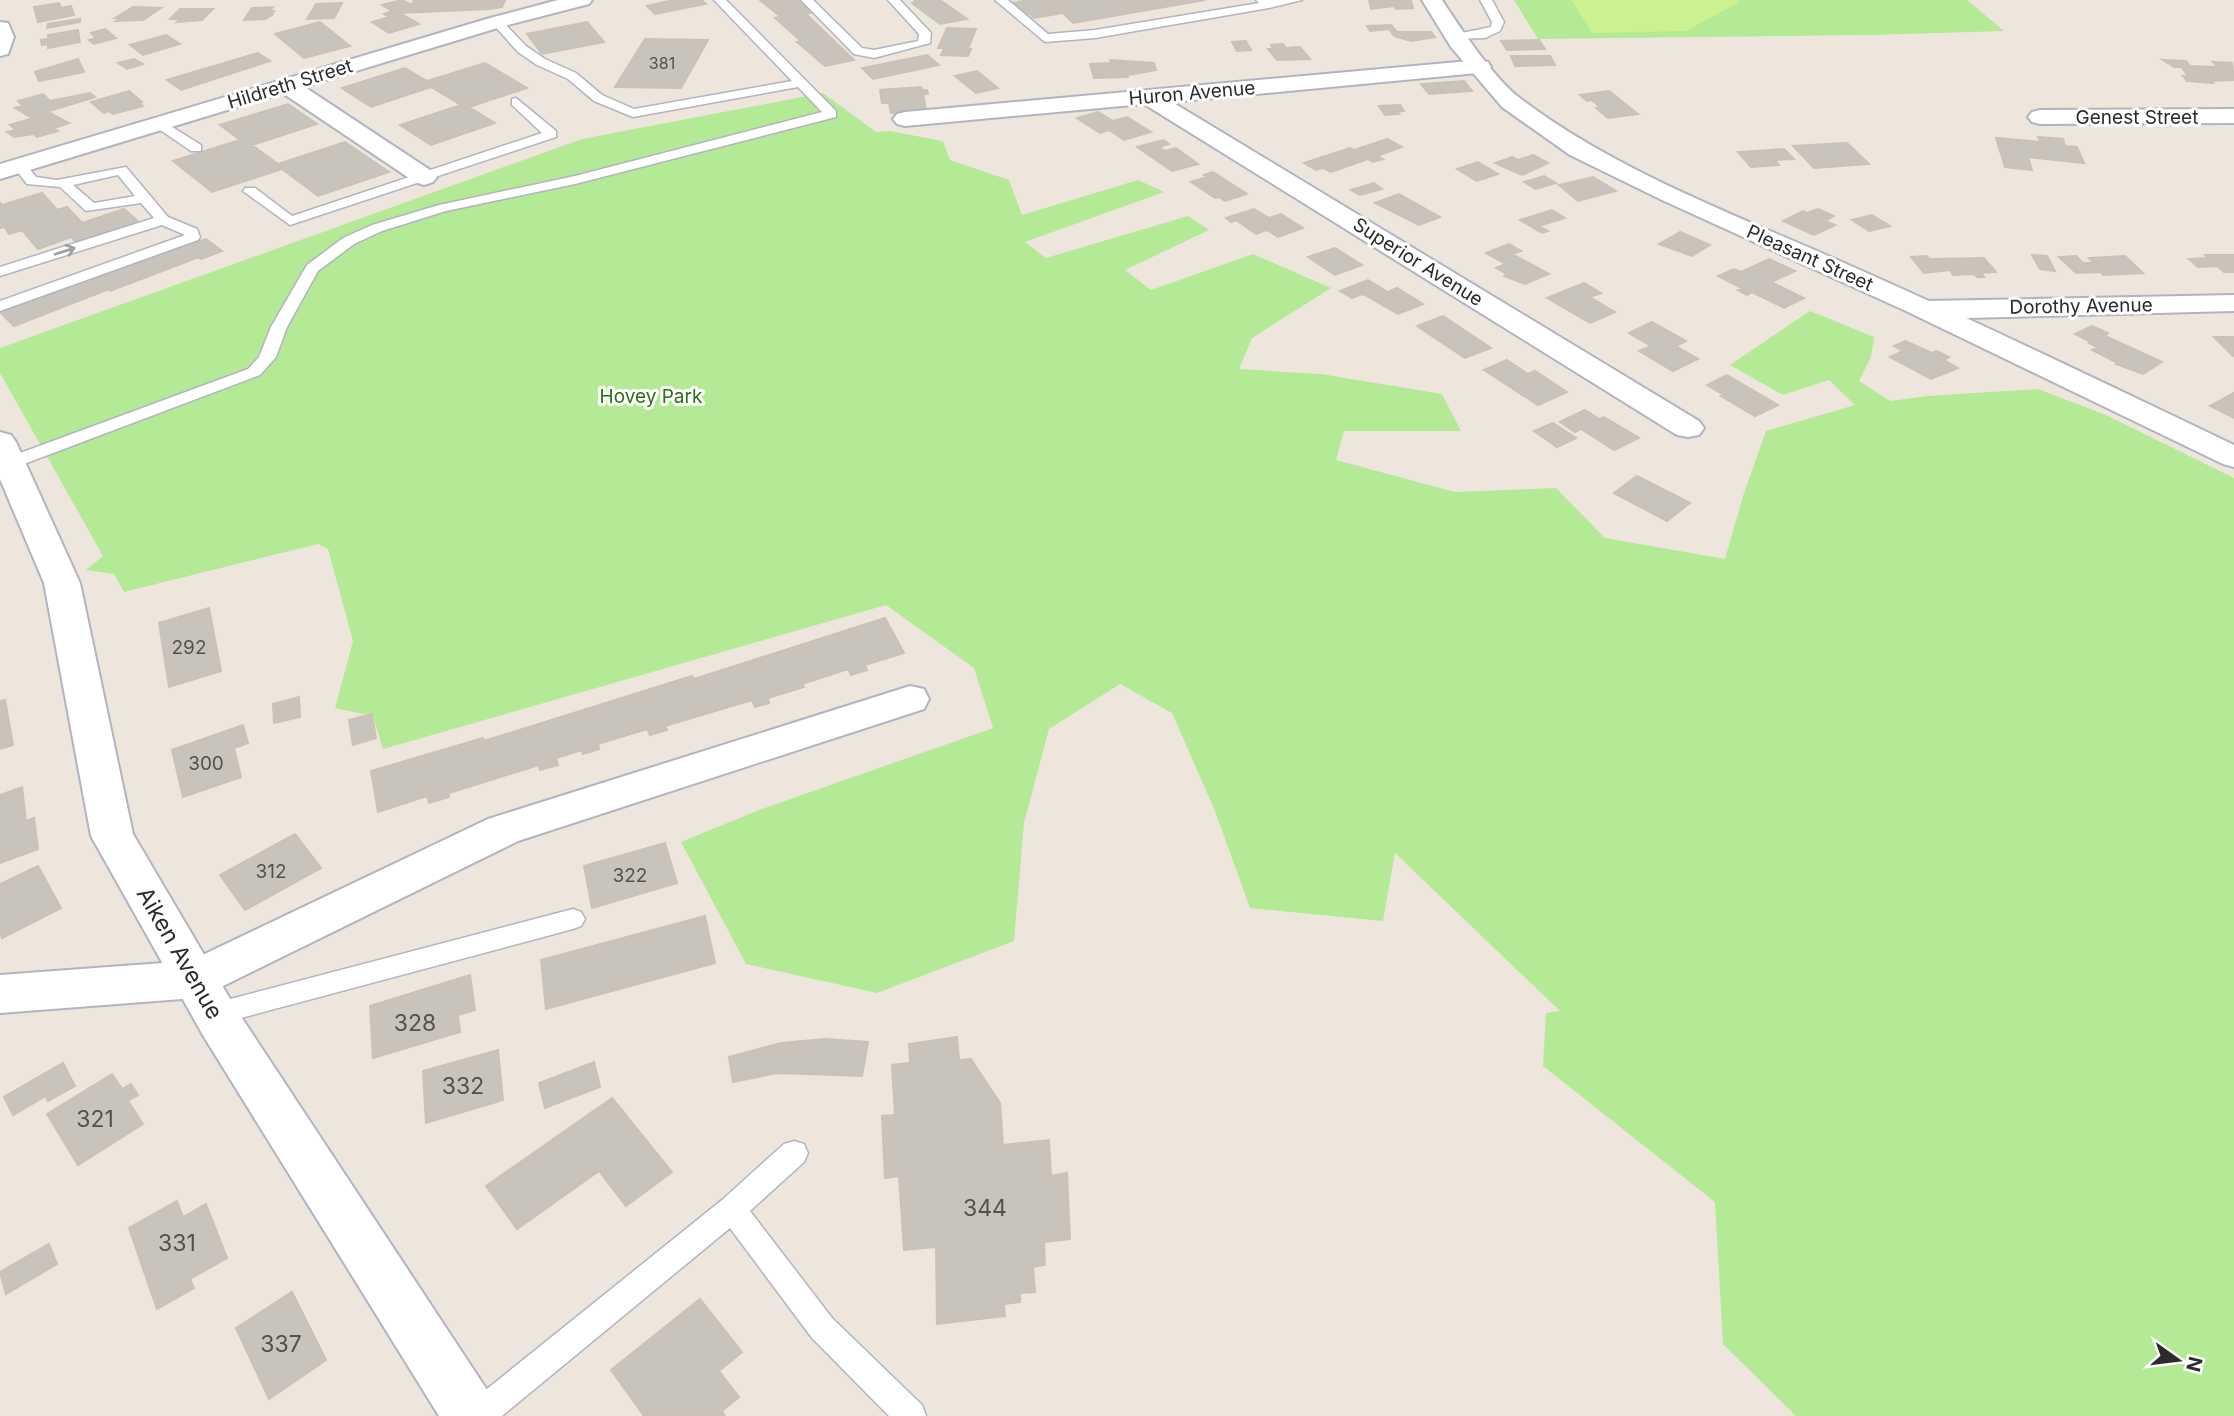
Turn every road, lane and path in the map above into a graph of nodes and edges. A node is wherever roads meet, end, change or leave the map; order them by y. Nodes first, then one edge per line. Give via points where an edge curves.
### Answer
1 (582, 0) edge
2 (720, 0) edge
3 (807, 0) edge
4 (894, 0) edge
5 (1002, 0) edge
6 (1296, 0) edge
7 (1432, 0) edge
8 (1486, 0) edge
9 (1266, 3) edge
10 (497, 22) junction
11 (0, 28) edge
12 (1456, 37) junction
13 (0, 49) edge
14 (1480, 67) junction
15 (800, 83) junction
16 (286, 85) junction
17 (1148, 97) junction
18 (516, 102) dead end
19 (2234, 116) edge
20 (2039, 117) dead end
21 (905, 118) dead end
22 (161, 124) junction
23 (196, 148) dead end
24 (10, 169) edge
25 (424, 177) junction
26 (62, 182) junction
27 (250, 191) dead end
28 (145, 198) junction
29 (163, 220) junction
30 (0, 272) edge
31 (2234, 303) edge
32 (0, 306) edge
33 (1928, 310) junction
34 (1688, 428) dead end
35 (5, 453) edge
36 (2234, 457) edge
37 (910, 699) dead end
38 (573, 919) dead end
39 (0, 994) edge
40 (205, 997) junction
41 (794, 1153) dead end
42 (732, 1209) junction
43 (471, 1416) edge
44 (478, 1416) edge
45 (911, 1416) edge

1 - 10 street, Hildreth Street
2 - 15 lane
3 - 4 lane via 858,51 874,54 924,43 925,33
5 - 9 lane via 1045,38 1096,34
6 - 9 lane
7 - 12 street, Pleasant Street
8 - 12 lane via 1499,22 1496,29
10 - 15 lane via 541,62 572,76 598,98 633,113
10 - 16 street, Hildreth Street
11 - 13 street
12 - 14 street, Pleasant Street
14 - 17 street, Huron Avenue
14 - 33 street, Pleasant Street via 1510,103 1579,150
15 - 35 lane via 831,114 433,211 342,243 321,259 298,287 268,360 254,372
16 - 22 street, Hildreth Street
16 - 25 street
17 - 21 street, Huron Avenue
17 - 34 street, Superior Avenue
18 - 25 lane via 551,134
19 - 20 street, Genest Street
22 - 23 lane
22 - 24 street, Hildreth Street
24 - 26 lane via 33,181
25 - 27 lane via 290,221
26 - 28 lane via 90,208
26 - 28 lane via 121,170
28 - 29 lane
30 -> 29 lane
29 - 32 lane via 192,232 193,237
31 - 33 street, Dorothy Avenue
33 - 36 street, Pleasant Street
35 - 40 street, Aiken Avenue via 62,583 112,836
37 - 40 street via 503,830
38 - 40 lane
39 - 40 street
40 - 43 street, Aiken Avenue
41 - 42 lane
42 - 44 lane
42 - 45 lane via 822,1328

